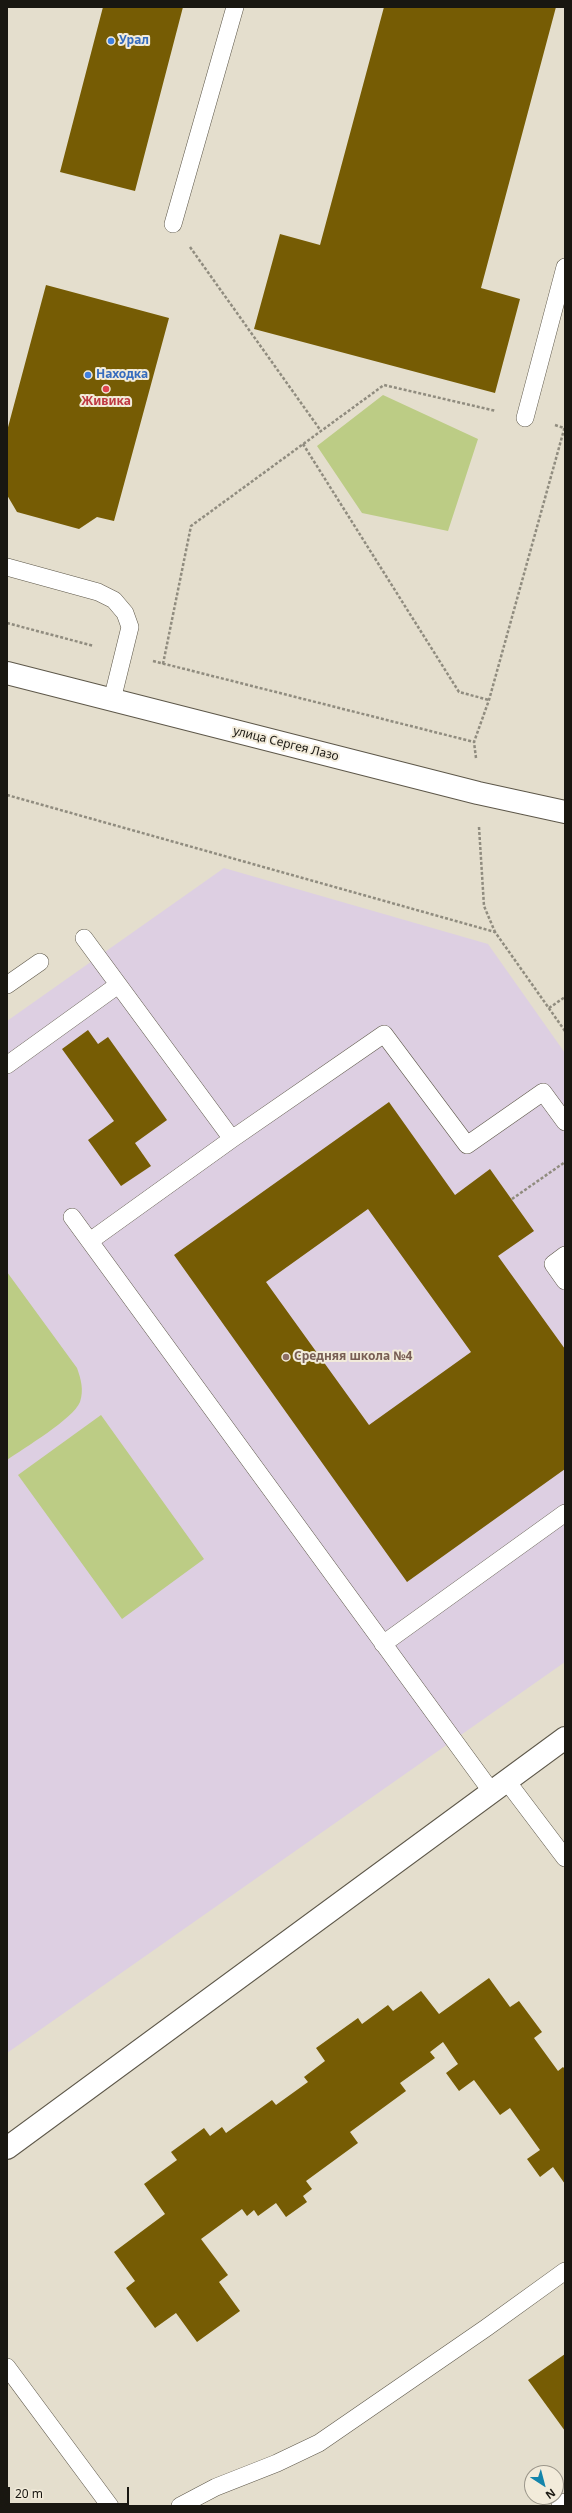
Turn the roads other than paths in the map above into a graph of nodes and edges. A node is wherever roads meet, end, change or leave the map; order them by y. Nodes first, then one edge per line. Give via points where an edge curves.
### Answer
1 (235, 7) edge
2 (173, 224) road end
3 (565, 267) edge
4 (525, 418) road end
5 (7, 567) edge
6 (7, 673) edge
7 (112, 700) junction
8 (565, 812) edge
9 (84, 938) dead end
10 (40, 962) dead end
11 (7, 985) edge
12 (118, 985) junction
13 (7, 1065) edge
14 (565, 1122) edge
15 (232, 1139) junction
16 (72, 1217) dead end
17 (90, 1241) junction
18 (565, 1255) edge
19 (565, 1281) edge
20 (565, 1512) edge
21 (383, 1644) junction
22 (565, 1738) edge
23 (499, 1786) junction
24 (565, 1858) edge
25 (7, 2148) edge
26 (565, 2271) edge
27 (7, 2367) edge
28 (565, 2502) edge
29 (110, 2506) edge
30 (180, 2506) edge
31 (560, 2506) edge

1 - 2 lane
3 - 4 lane
5 - 7 lane via 98,592 114,600 126,613 130,627
6 - 7 street, улица Сергея Лазо
7 - 8 street, улица Сергея Лазо via 478,794
9 - 12 lane
10 - 11 lane
12 - 13 lane
12 - 15 lane
14 - 15 lane via 543,1092 467,1145 384,1034
15 - 17 lane
16 - 17 lane
17 - 21 lane
18 - 19 lane via 553,1264
20 - 21 lane
21 - 23 lane
22 - 23 street
23 - 24 lane
23 - 25 street
26 - 30 lane via 319,2443 216,2487
27 - 29 lane
28 - 31 lane

